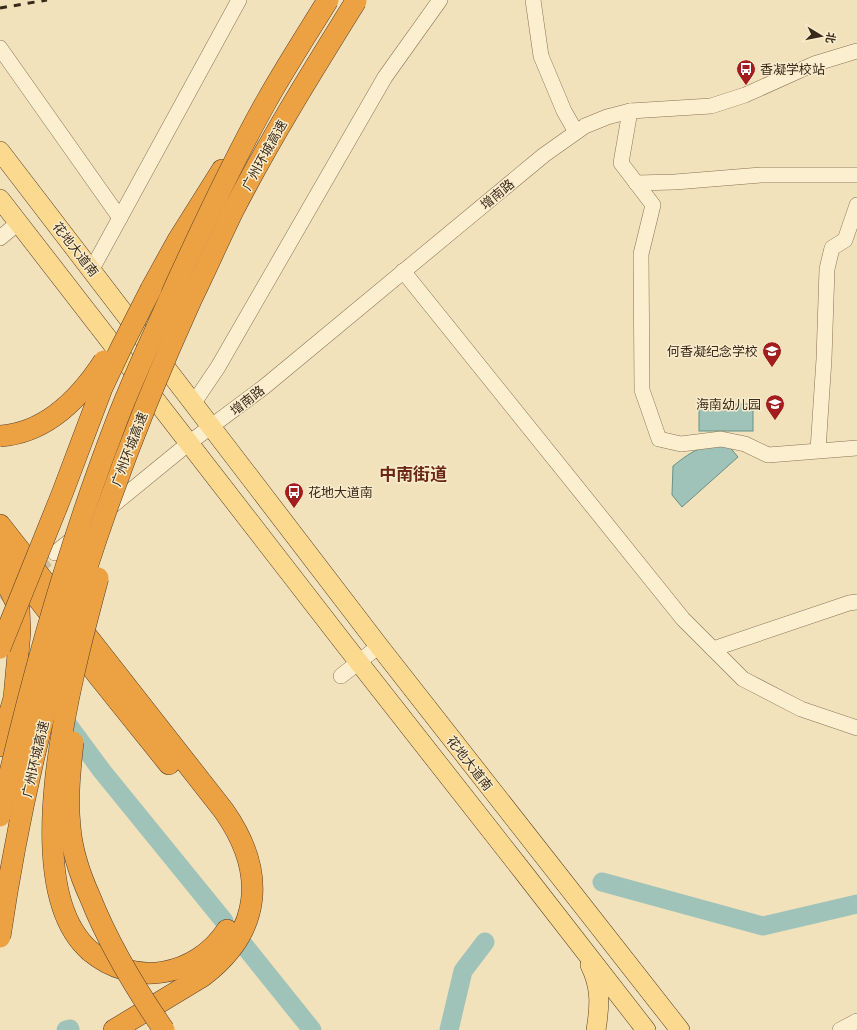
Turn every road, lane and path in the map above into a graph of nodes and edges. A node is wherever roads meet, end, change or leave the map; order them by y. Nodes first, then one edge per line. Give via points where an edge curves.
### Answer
1 (239, 0) edge
2 (328, 0) edge
3 (440, 0) edge
4 (532, 0) edge
5 (357, 1) edge
6 (0, 48) edge
7 (857, 50) edge
8 (280, 78) junction
9 (630, 111) junction
10 (576, 132) junction
11 (0, 151) edge
12 (857, 175) edge
13 (636, 183) junction
14 (0, 199) edge
15 (857, 205) edge
16 (120, 218) junction
17 (18, 223) junction
18 (0, 238) edge
19 (92, 269) junction
20 (402, 272) junction
21 (151, 289) junction
22 (193, 297) junction
23 (194, 404) junction
24 (211, 427) junction
25 (0, 436) edge
26 (189, 443) junction
27 (857, 448) edge
28 (818, 450) junction
29 (0, 525) edge
30 (0, 550) edge
31 (55, 553) tunnel mouth
32 (104, 556) junction
33 (0, 575) edge
34 (857, 602) edge
35 (378, 646) junction
36 (0, 648) edge
37 (713, 649) junction
38 (359, 662) junction
39 (341, 676) dead end
40 (857, 728) edge
41 (0, 746) edge
42 (0, 816) edge
43 (0, 937) edge
44 (582, 947) junction
45 (857, 1021) edge
46 (114, 1030) edge
47 (164, 1030) edge
48 (596, 1030) edge
49 (645, 1030) edge
50 (680, 1030) edge
51 (840, 1030) edge

1 - 16 street
2 - 8 highway, 广州环城高速, bridge
3 - 23 street via 385,77 218,367
4 - 10 street via 541,56 564,111
5 - 22 highway, 广州环城高速, bridge via 262,157
6 - 16 street
7 - 9 street, 增南路 via 814,64 745,95 711,106
8 - 21 highway, bridge via 178,240
8 - 42 highway, 广州环城高速, bridge via 248,135 201,230 115,426 54,606
9 - 10 street, 增南路 via 607,117
9 - 13 street via 621,163
10 - 20 street, 增南路 via 544,155
11 - 19 main road, 花地大道南
12 - 13 street via 761,175
13 - 28 street via 653,205 640,254 642,390 659,439 681,444 721,439 745,444 768,455
14 - 17 main road, 花地大道南
15 - 28 street via 845,240 832,248 827,269
16 - 19 street
17 - 18 street
17 - 26 main road, 花地大道南
19 - 23 main road, 花地大道南
20 - 24 street, 增南路 via 264,387
20 - 37 street via 683,619
21 - 25 highway, bridge via 94,376 73,400 38,426
21 - 36 highway, bridge via 102,388
22 - 32 highway, bridge via 158,385
22 - 43 highway, 广州环城高速, bridge via 124,460 78,597 33,764
23 - 24 main road, 花地大道南
24 - 26 street, 增南路
24 - 35 main road, 花地大道南
26 - 31 street, 增南路
26 - 38 main road, 花地大道南
27 - 28 street
29 - 46 highway via 224,811 243,844 250,866 253,888 250,910 244,928 227,954 203,976
30 - 32 highway, bridge via 213,821 231,851 237,870 239,894 227,930 217,944 196,961 164,972 141,973 109,964 80,941 70,927 60,900 54,861 53,797 58,754 70,697
32 - 47 highway, bridge via 75,728 70,782 70,828 77,865 98,917 126,972
33 - 41 highway via 19,610 20,632 14,698
34 - 37 street
35 - 38 street
35 - 50 main road, 花地大道南
37 - 40 street via 743,678 801,709
38 - 39 street
38 - 44 main road, 花地大道南
44 - 48 main road via 594,972 600,1004
44 - 49 main road, 花地大道南
45 - 51 street

